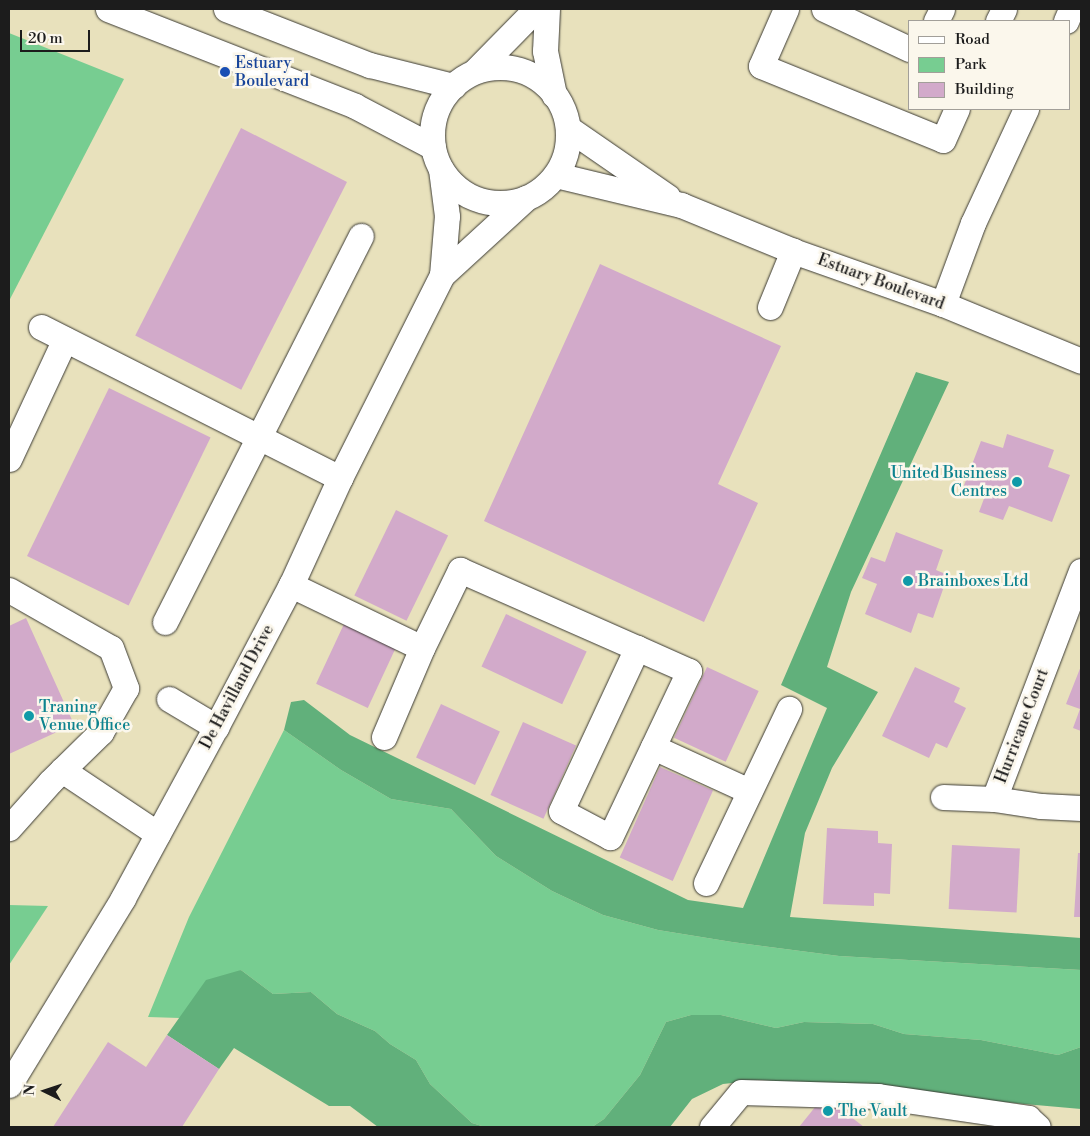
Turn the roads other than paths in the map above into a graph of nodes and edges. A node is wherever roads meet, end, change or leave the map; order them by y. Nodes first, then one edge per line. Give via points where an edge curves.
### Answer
1 (108, 9) edge
2 (226, 9) edge
3 (536, 9) edge
4 (546, 9) edge
5 (786, 9) edge
6 (824, 9) edge
7 (908, 49) edge
8 (475, 71) junction
9 (453, 86) junction
10 (554, 95) junction
11 (957, 110) edge
12 (1026, 110) edge
13 (568, 128) junction
14 (437, 158) junction
15 (556, 175) junction
16 (526, 198) junction
17 (681, 205) junction
18 (361, 236) dead end
19 (793, 250) junction
20 (442, 275) junction
21 (943, 304) junction
22 (770, 307) dead end
23 (41, 327) dead end
24 (65, 339) junction
25 (1081, 360) edge
26 (260, 438) junction
27 (9, 459) edge
28 (340, 478) junction
29 (1081, 571) edge
30 (291, 585) junction
31 (9, 590) edge
32 (165, 622) dead end
33 (422, 648) junction
34 (637, 648) junction
35 (169, 699) dead end
36 (789, 709) dead end
37 (216, 727) junction
38 (384, 737) dead end
39 (653, 747) junction
40 (62, 770) junction
41 (749, 791) junction
42 (943, 797) dead end
43 (994, 799) junction
44 (1081, 808) edge
45 (9, 828) edge
46 (158, 834) junction
47 (706, 883) dead end
48 (9, 1085) edge
49 (712, 1127) edge
50 (1038, 1127) edge

1 - 14 street via 355,106
2 - 9 street via 370,65
3 - 8 street
4 - 10 street via 544,51
5 - 11 street via 761,66 943,140
6 - 7 street
8 - 9 street
8 - 10 street via 498,66 527,72 547,85
9 - 14 street via 441,100 433,123
10 - 13 street via 562,105
12 - 21 street via 973,223
13 - 15 street via 567,152
13 - 17 street, Estuary Boulevard
14 - 16 street via 453,185 473,198 503,204
14 - 20 street, De Havilland Drive via 447,216
15 - 16 street via 537,193
15 - 17 street, Estuary Boulevard
16 - 20 street, De Havilland Drive
17 - 19 street, Estuary Boulevard
18 - 26 street
19 - 21 street, Estuary Boulevard
19 - 22 street
20 - 28 street, De Havilland Drive
21 - 25 street, Estuary Boulevard
23 - 24 street
24 - 26 street
24 - 27 street
26 - 28 street
26 - 32 street
28 - 30 street, De Havilland Drive
29 - 43 street, Hurricane Court
30 - 33 street
30 - 37 street, De Havilland Drive
31 - 40 street via 111,648 126,688 101,732
33 - 34 street via 460,570
33 - 38 street
34 - 39 street via 689,671
34 - 39 street via 561,811 610,837
35 - 37 street
36 - 41 street
37 - 46 street, De Havilland Drive
39 - 41 street
40 - 45 street
40 - 46 street
41 - 47 street
42 - 43 street
43 - 44 street, Hurricane Court
46 - 48 street, De Havilland Drive via 123,898
49 - 50 street via 741,1092 878,1096 1028,1118

